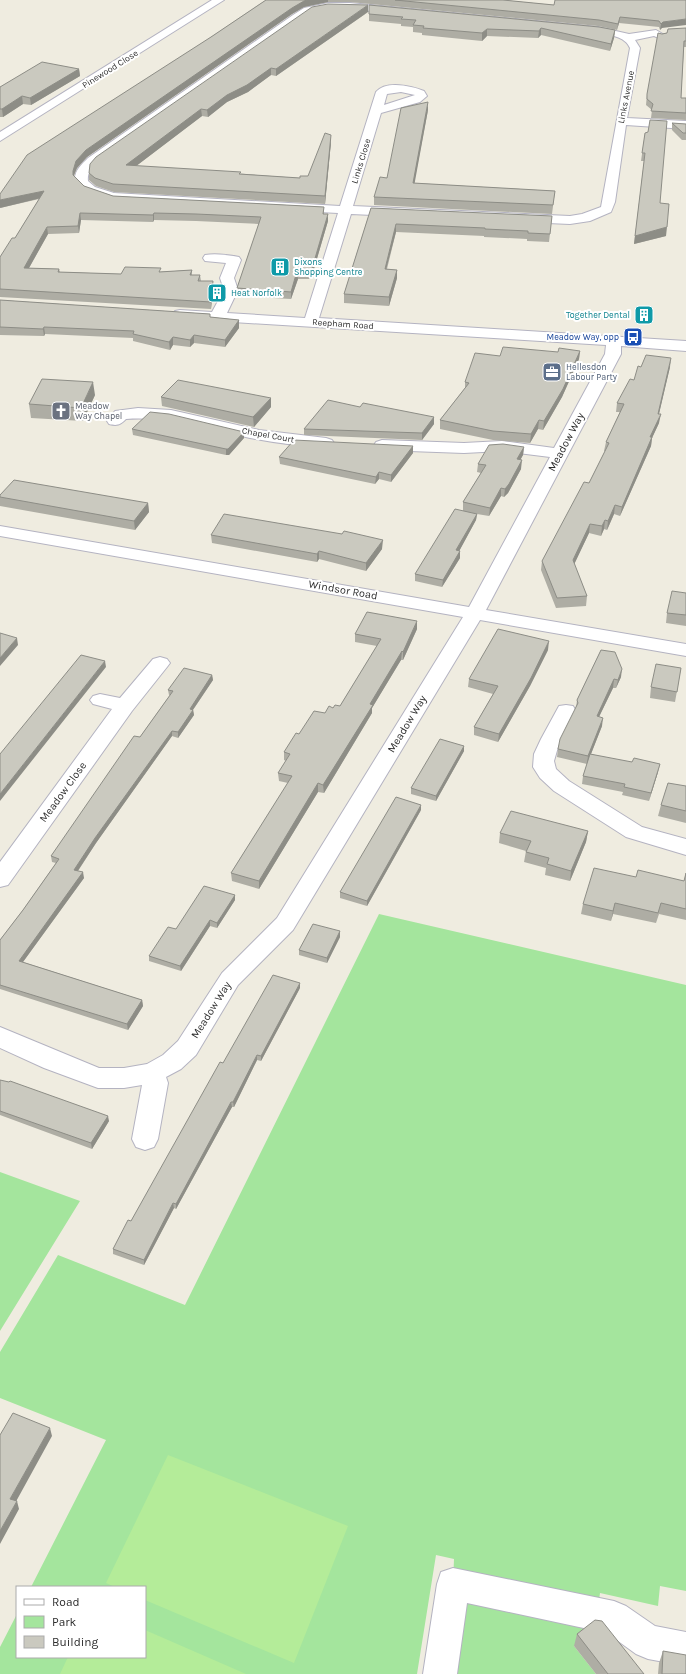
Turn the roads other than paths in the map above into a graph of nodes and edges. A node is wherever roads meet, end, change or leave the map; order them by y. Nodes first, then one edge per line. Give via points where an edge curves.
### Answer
1 (219, 0) edge
2 (663, 31) edge
3 (626, 38) junction
4 (377, 111) dead end
5 (621, 121) junction
6 (686, 125) edge
7 (0, 137) edge
8 (346, 210) junction
9 (210, 258) dead end
10 (163, 313) edge
11 (217, 317) junction
12 (312, 322) junction
13 (614, 342) junction
14 (686, 346) edge
15 (114, 415) dead end
16 (344, 444) edge
17 (368, 445) edge
18 (560, 454) junction
19 (0, 531) edge
20 (475, 612) junction
21 (686, 650) edge
22 (160, 663) dead end
23 (100, 700) dead end
24 (125, 706) junction
25 (566, 711) dead end
26 (686, 847) edge
27 (0, 879) edge
28 (0, 1037) edge
29 (152, 1073) junction
30 (146, 1139) dead end
31 (686, 1649) edge
32 (440, 1674) edge

1 - 7 street, Pinewood Close
2 - 3 street
3 - 5 street, Links Avenue via 632,41 635,48
3 - 8 street, Links Avenue via 598,30 358,7 313,8 92,161 80,174 80,181 85,186 114,197
4 - 8 street, Links Close
5 - 6 street
5 - 8 street, Links Avenue via 609,202 606,209 585,218 570,220
8 - 12 street, Links Close
9 - 11 street via 234,260 227,278 231,290
10 - 11 street, Reepham Road
11 - 12 street, Reepham Road
12 - 13 street, Reepham Road
13 - 14 street, Reepham Road
13 - 18 street, Meadow Way via 613,354
15 - 16 street, Chapel Court via 143,411 170,413 251,433 306,442
17 - 18 street via 464,448 502,446
18 - 20 street, Meadow Way
19 - 20 street, Windsor Road
20 - 21 street, Windsor Road
20 - 29 street, Meadow Way via 285,924 230,979 187,1048 172,1062
22 - 24 street, Meadow Close
23 - 24 street
24 - 27 street, Meadow Close
25 - 26 street via 543,761 544,768 556,782 637,834
28 - 29 street, Meadow Way via 98,1078 124,1078
29 - 30 street via 155,1083
31 - 32 street via 648,1642 614,1618 453,1584

